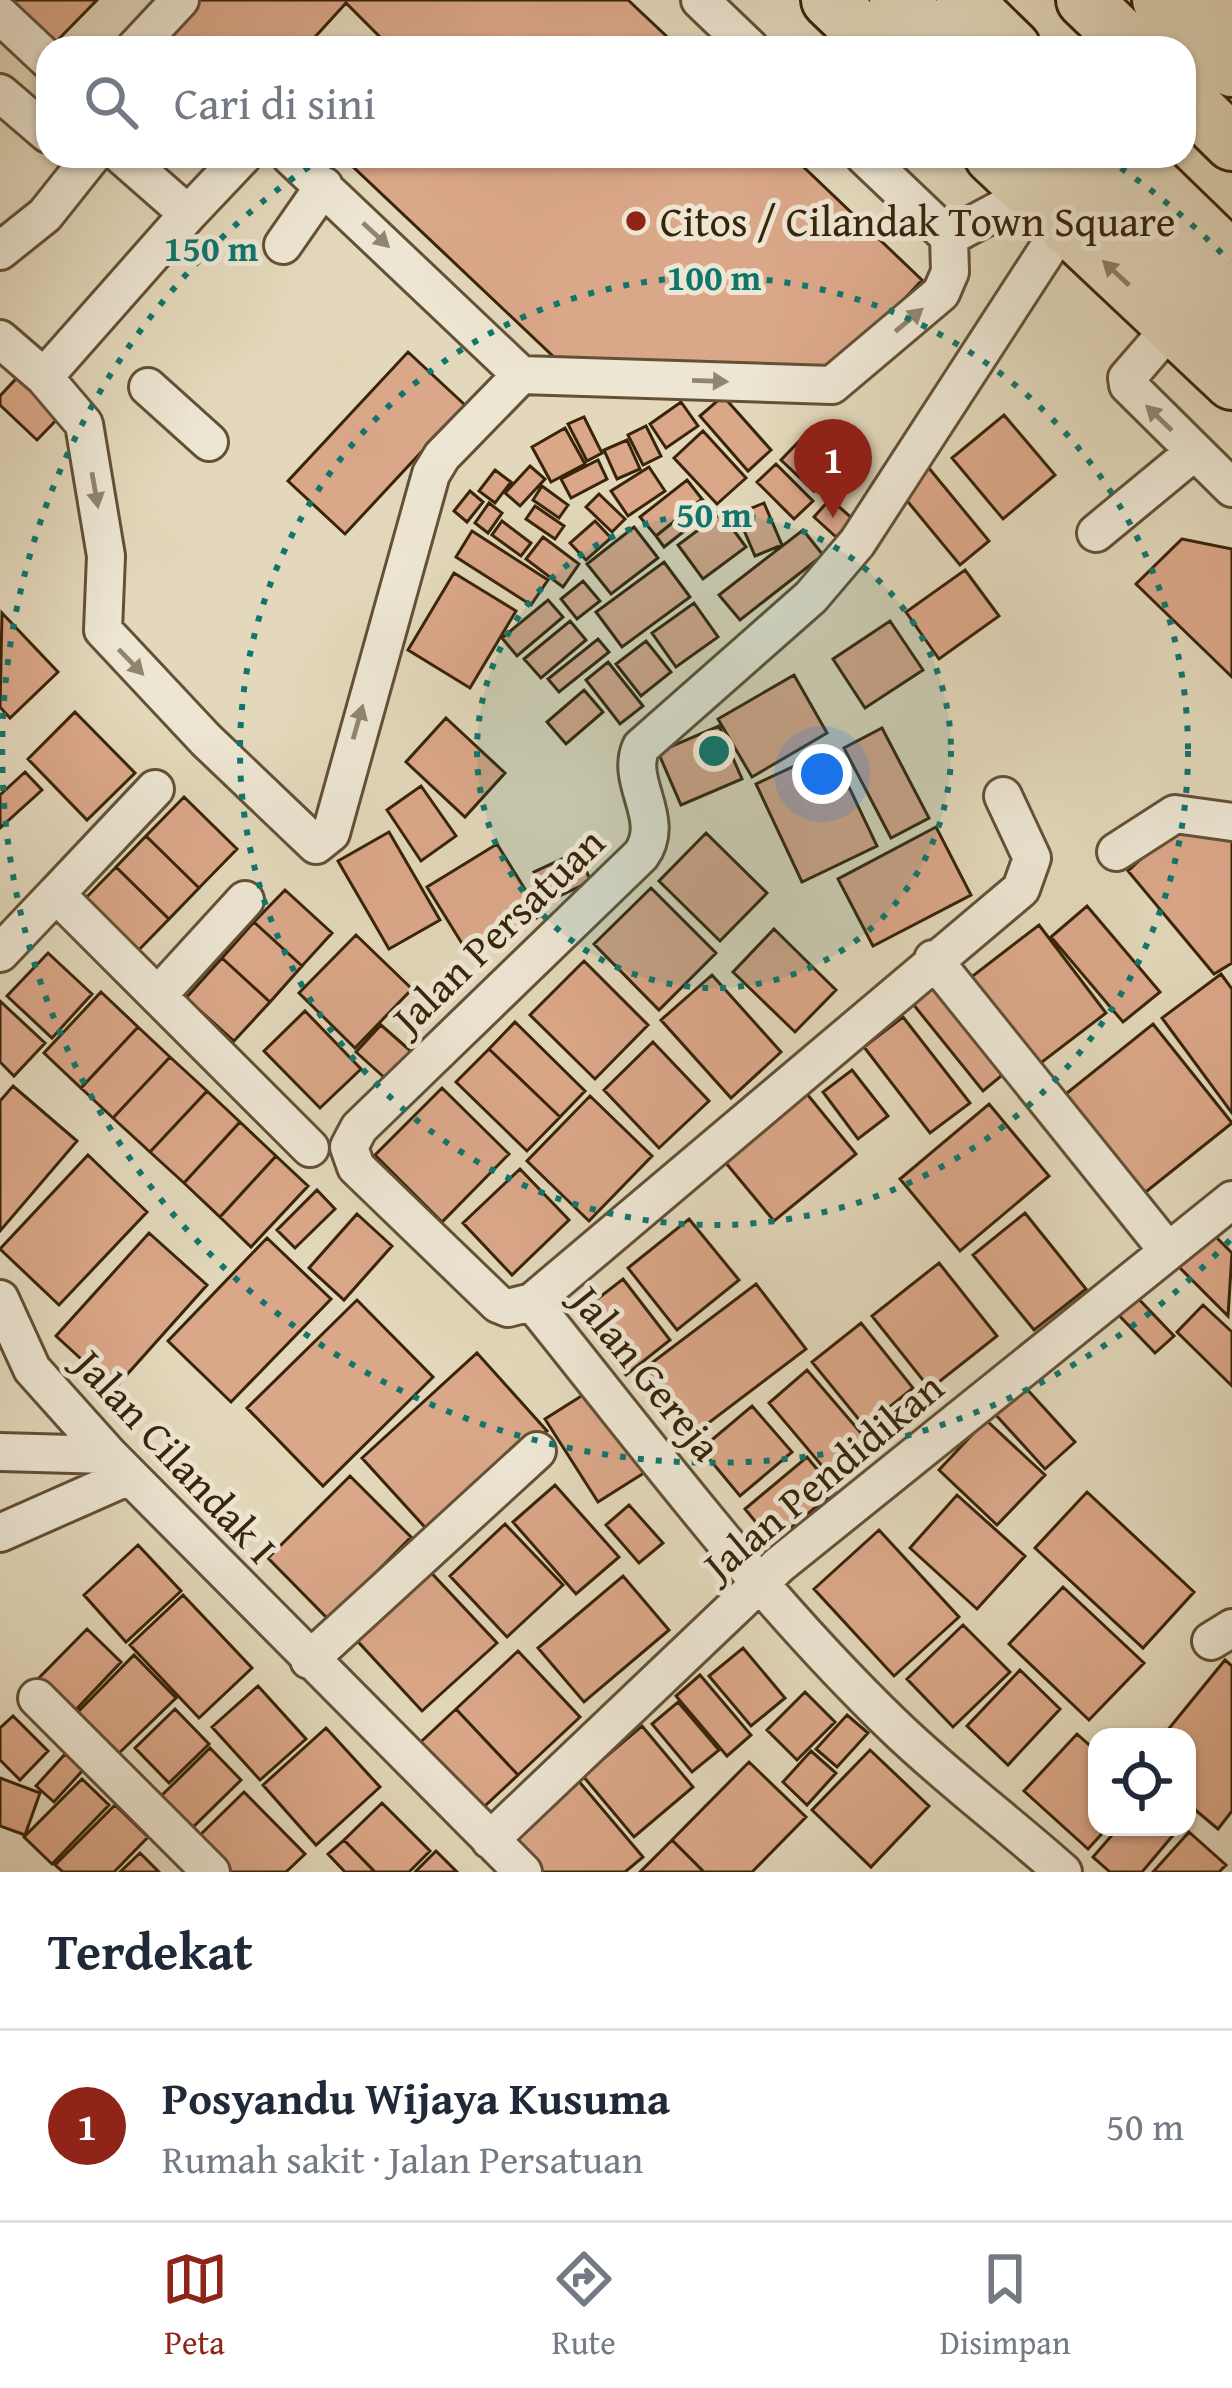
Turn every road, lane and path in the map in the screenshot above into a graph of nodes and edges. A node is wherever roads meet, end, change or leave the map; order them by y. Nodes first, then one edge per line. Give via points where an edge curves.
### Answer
1 (180, 0) edge
2 (700, 0) edge
3 (829, 0) edge
4 (897, 0) edge
5 (964, 0) edge
6 (1084, 0) edge
7 (1160, 0) edge
8 (1219, 0) edge
9 (1232, 14) edge
10 (0, 15) edge
11 (146, 36) edge
12 (738, 36) edge
13 (866, 36) edge
14 (934, 36) edge
15 (1001, 36) edge
16 (1122, 36) edge
17 (36, 49) edge
18 (1232, 69) edge
19 (0, 93) edge
20 (1196, 108) edge
21 (36, 124) edge
22 (1232, 142) edge
23 (82, 168) edge
24 (145, 168) edge
25 (232, 168) edge
26 (304, 168) edge
27 (877, 168) edge
28 (1012, 168) edge
29 (1137, 168) edge
30 (324, 186) junction
31 (1051, 191) edge
32 (188, 214) junction
33 (950, 237) junction
34 (283, 245) dead end
35 (0, 251) edge
36 (1232, 260) edge
37 (1172, 326) junction
38 (1232, 326) edge
39 (0, 339) edge
40 (521, 375) junction
41 (44, 376) junction
42 (1232, 382) edge
43 (148, 387) dead end
44 (209, 442) dead end
45 (1195, 452) junction
46 (1232, 488) edge
47 (1096, 533) dead end
48 (155, 789) dead end
49 (1003, 796) dead end
50 (1232, 822) edge
51 (1116, 852) dead end
52 (56, 895) junction
53 (245, 900) dead end
54 (0, 953) edge
55 (933, 959) junction
56 (160, 994) junction
57 (310, 1148) dead end
58 (1232, 1200) edge
59 (1168, 1251) junction
60 (532, 1302) junction
61 (3, 1312) edge
62 (537, 1451) dead end
63 (0, 1452) edge
64 (119, 1466) junction
65 (0, 1533) edge
66 (759, 1584) junction
67 (309, 1660) junction
68 (37, 1698) dead end
69 (490, 1840) junction
70 (211, 1872) edge
71 (523, 1872) edge
72 (1063, 1872) edge

1 - 11 street
2 - 12 street
3 - 13 highway
4 - 14 highway
5 - 15 highway
6 - 16 highway
7 - 18 highway
8 - 9 highway
10 - 17 street
19 - 21 street
20 - 22 highway
23 - 35 street via 45,215
24 - 32 street
25 - 32 street
26 - 30 street
27 - 33 street
28 - 31 highway
29 - 36 highway
30 - 34 street
30 -> 40 street
31 - 33 street
37 -> 31 highway
31 - 38 highway
31 - 60 street, Jalan Persatuan via 857,543 811,597 641,747 636,762 652,833 641,855 350,1137 356,1167 498,1304
32 - 41 street
40 -> 33 street via 832,385 941,293
37 - 42 highway
45 -> 37 street via 1128,385
39 - 41 street
41 -> 40 street via 84,424 106,556 103,630 310,844 331,833 431,475
43 - 44 street
45 - 46 street
45 - 47 street
48 - 52 street
49 - 55 street, Jalan Gereja via 1032,859 1028,876
50 - 51 street via 1174,814
52 - 54 street
52 - 56 street
53 - 56 street
55 - 59 street
55 - 60 street, Jalan Gereja
56 - 57 street
58 - 59 street, Jalan Pendidikan
59 - 66 street, Jalan Pendidikan
60 - 66 street, Jalan Gereja
61 - 64 street, Jalan Cilandak I via 32,1369
62 - 67 street
63 - 64 street
64 - 65 street
64 - 67 street, Jalan Cilandak I
66 - 69 street, Jalan Pendidikan
66 - 72 street, Jalan Gereja via 898,1730
67 - 69 street, Jalan Cilandak I
68 - 70 street
69 - 71 street, Jalan Cilandak I

